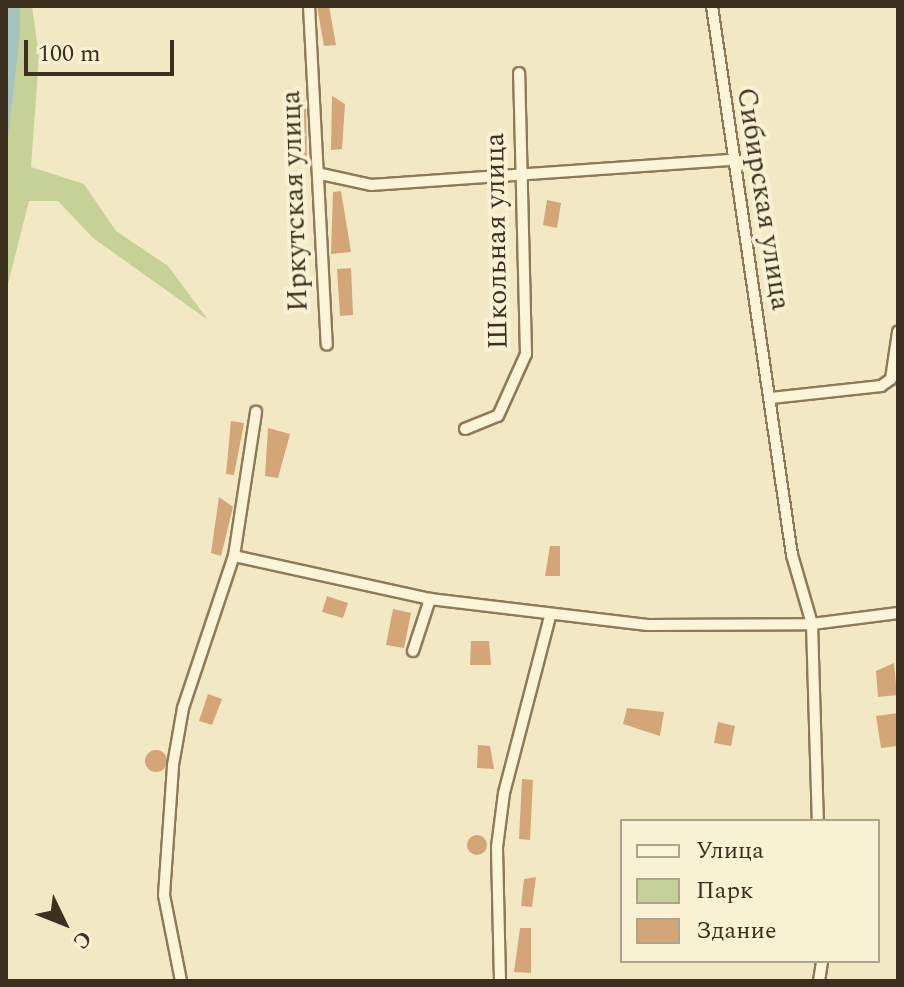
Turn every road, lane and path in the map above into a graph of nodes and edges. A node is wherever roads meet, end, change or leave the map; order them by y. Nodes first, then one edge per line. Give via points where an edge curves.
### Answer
1 (309, 6) edge
2 (712, 6) edge
3 (519, 73) dead end
4 (729, 160) junction
5 (524, 172) junction
6 (321, 174) junction
7 (898, 332) edge
8 (327, 345) dead end
9 (771, 398) junction
10 (256, 412) dead end
11 (465, 429) dead end
12 (234, 556) junction
13 (430, 599) junction
14 (898, 613) edge
15 (550, 616) junction
16 (812, 624) junction
17 (413, 651) dead end
18 (818, 819) edge
19 (181, 981) edge
20 (500, 981) edge

1 - 6 street, Иркутская улица
2 - 4 street, Сибирская улица
3 - 5 street, Школьная улица
4 - 5 street
4 - 9 street, Сибирская улица
5 - 6 street via 371,185
5 - 11 street, Школьная улица via 526,354 498,416
6 - 8 street, Иркутская улица
7 - 9 street via 891,379 881,386
9 - 16 street, Сибирская улица via 792,555
10 - 12 street
12 - 13 street
12 - 19 street via 183,708 173,765 164,895
13 - 15 street
13 - 17 street
14 - 16 street
15 - 16 street via 647,625
15 - 20 street via 504,793 497,847
16 - 18 street, Сибирская улица

